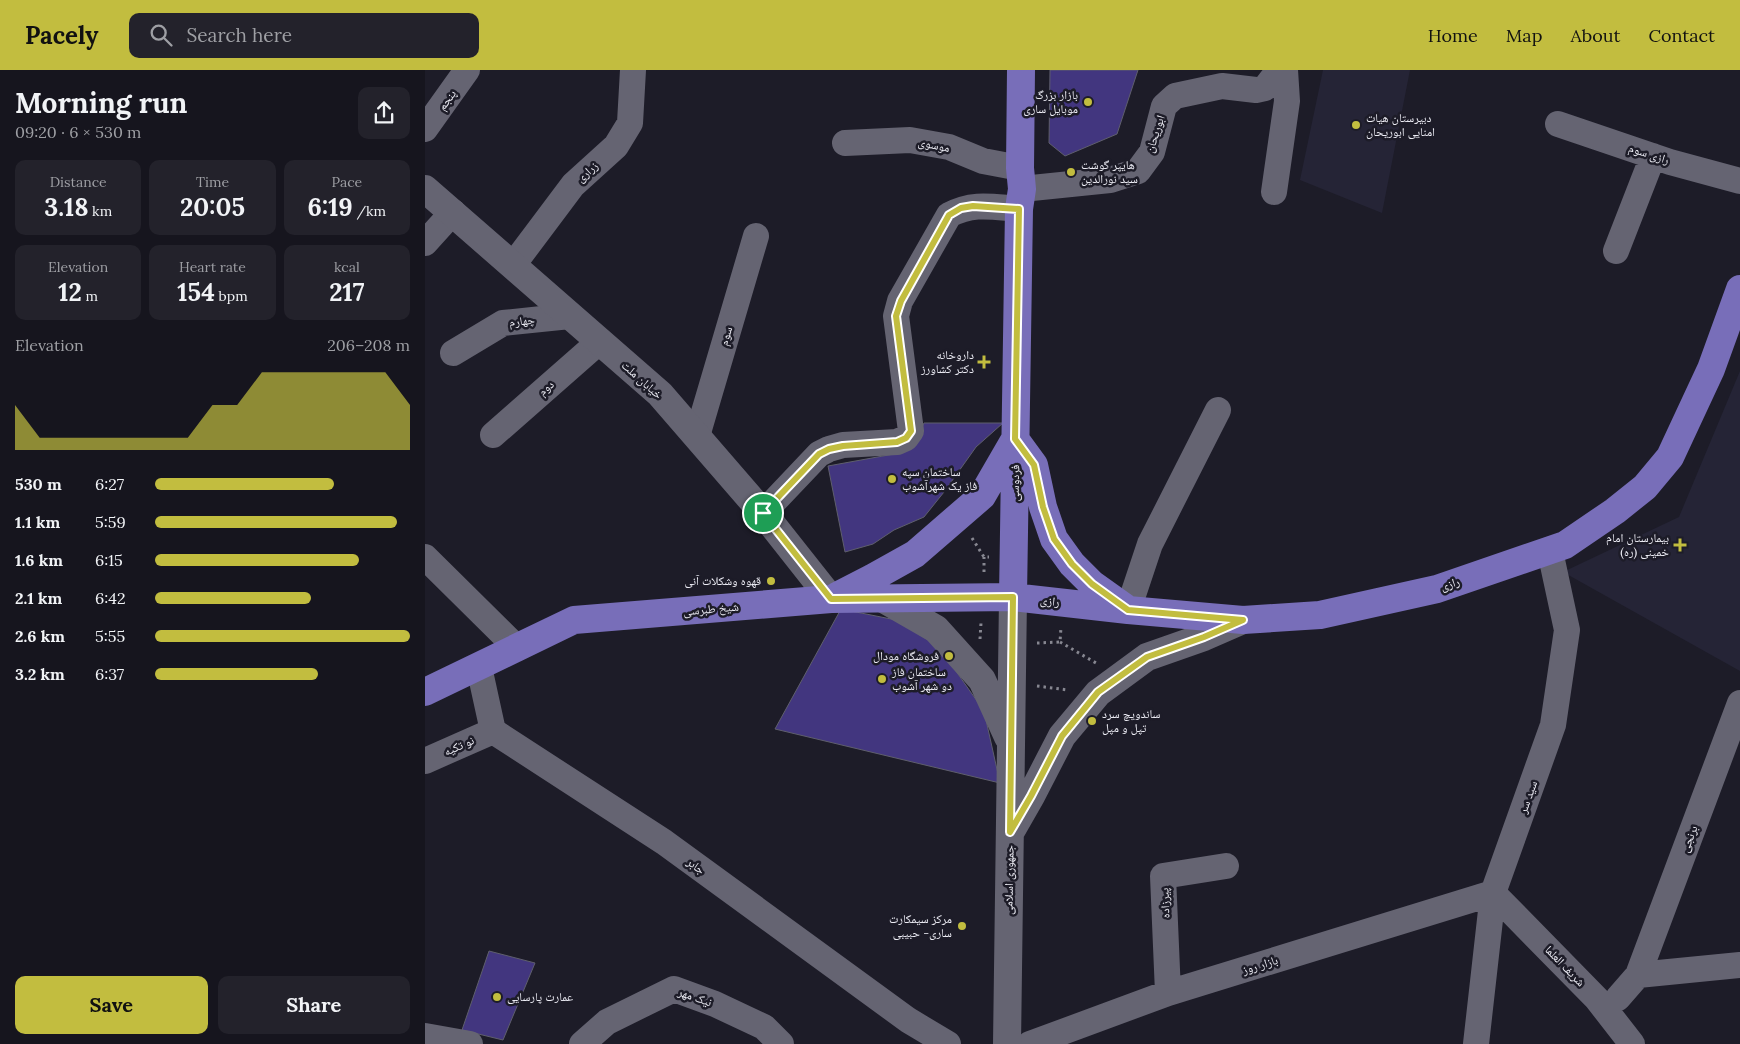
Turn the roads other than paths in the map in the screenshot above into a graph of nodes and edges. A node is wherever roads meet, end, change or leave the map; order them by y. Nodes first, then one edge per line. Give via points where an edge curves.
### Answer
1 (467, 70) edge
2 (633, 70) edge
3 (1021, 70) edge
4 (1279, 70) edge
5 (1285, 70) edge
6 (1558, 124) dead end
7 (425, 129) edge
8 (845, 143) dead end
9 (1653, 156) junction
10 (1740, 181) edge
11 (1020, 188) junction
12 (425, 189) edge
13 (1275, 192) dead end
14 (453, 212) junction
15 (756, 236) dead end
16 (425, 244) edge
17 (1616, 251) dead end
18 (513, 265) junction
19 (1740, 289) edge
20 (570, 316) junction
21 (600, 341) junction
22 (453, 354) dead end
23 (1218, 410) dead end
24 (493, 435) dead end
25 (697, 436) junction
26 (1015, 439) junction
27 (763, 513) junction
28 (1550, 550) junction
29 (425, 557) edge
30 (1013, 597) junction
31 (882, 598) junction
32 (831, 599) junction
33 (1128, 610) junction
34 (1243, 620) junction
35 (517, 648) junction
36 (479, 667) junction
37 (425, 692) edge
38 (1740, 703) edge
39 (493, 731) junction
40 (1011, 744) junction
41 (425, 761) edge
42 (1010, 832) junction
43 (1226, 866) dead end
44 (1493, 893) junction
45 (1740, 965) edge
46 (1638, 975) junction
47 (1168, 994) junction
48 (1618, 998) dead end
49 (425, 1036) edge
50 (470, 1044) edge
51 (582, 1044) edge
52 (781, 1044) edge
53 (948, 1044) edge
54 (1007, 1044) edge
55 (1030, 1044) edge
56 (1476, 1044) edge
57 (1632, 1044) edge

1 - 7 street, پنجم
2 - 18 street, زراری via 630,123 616,146 573,185
3 - 11 main road, فردوسی
4 - 11 street, ابوریحان via 1265,88 1222,86 1175,96 1164,106 1152,152 1138,171 1110,180
5 - 13 street via 1287,101
6 - 9 street, رازی سوم
8 - 11 street, موسوی via 910,140 949,147 983,161
9 - 10 street, رازی سوم
9 - 17 street
11 - 26 main road, فردوسی
11 - 27 street via 949,215 901,301 896,316 911,431 906,438 897,442 843,446 819,454
12 - 14 main road, خیابان ملت
14 - 16 street
14 - 18 main road, خیابان ملت
15 - 25 street, سوم
18 - 20 main road, خیابان ملت
19 - 28 main road, رازی via 1711,369 1670,457 1645,487 1615,511 1565,545
20 - 21 main road, خیابان ملت
20 - 22 street, چهارم via 503,323
21 - 24 street, دوم
21 - 25 main road, خیابان ملت via 660,394
23 - 33 street via 1150,544
25 - 27 main road, خیابان ملت
26 - 30 main road, فردوسی
26 - 32 main road via 982,496 915,554
26 - 33 main road via 1034,465 1054,539 1092,584
27 - 32 main road, خیابان ملت
28 - 34 main road, رازی via 1437,589 1321,615
28 - 44 street, سید سر via 1567,630 1553,726
29 - 35 street
30 - 31 main road, شیخ طبرسی
30 - 33 main road, رازی
30 - 40 main road, جمهوری اسلامی
31 - 32 main road, شیخ طبرسی
31 - 40 main road via 936,629 981,680
32 - 35 main road, شیخ طبرسی via 574,620
33 - 34 main road, رازی
34 - 42 main road via 1147,657 1098,692 1062,736
35 - 36 main road, شیخ طبرسی
36 - 37 main road, شیخ طبرسی
36 - 39 street
38 - 46 street, برنجی
39 - 41 street, نو تکیه
39 - 53 street, جابر via 664,842 908,1020
40 - 42 main road, جمهوری اسلامی
42 - 54 main road, جمهوری اسلامی
43 - 47 street, پیرزاده via 1163,876
44 - 47 street, بازار روز
44 - 56 street, سید سر
44 - 57 street, شریف العلما via 1597,999
45 - 46 street
46 - 48 street
47 - 55 street, بازار روز
49 - 50 street
51 - 52 street, نیک مهر via 607,1022 674,989 764,1027

